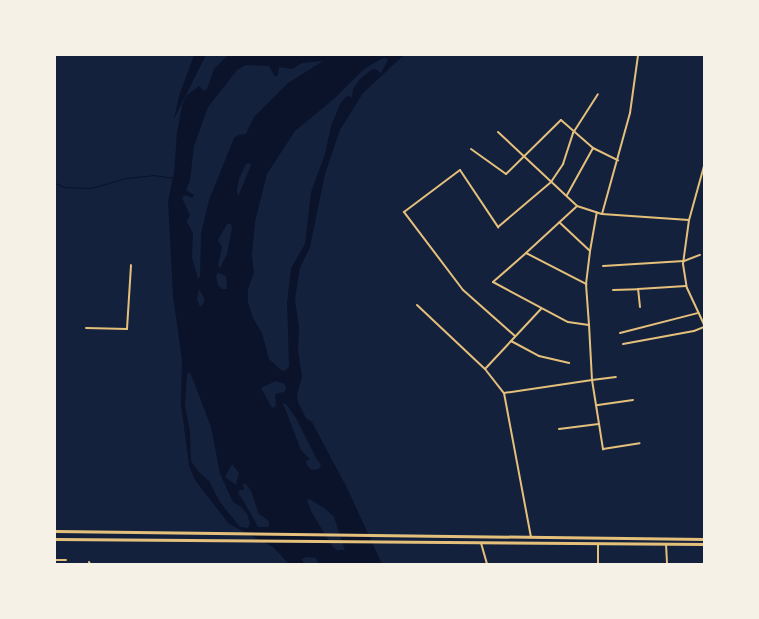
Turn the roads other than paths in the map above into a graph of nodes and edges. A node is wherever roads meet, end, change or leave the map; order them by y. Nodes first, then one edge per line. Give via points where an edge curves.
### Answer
1 (638, 55) edge
2 (598, 94) dead end
3 (498, 132) dead end
4 (573, 133) junction
5 (593, 148) junction
6 (471, 150) dead end
7 (524, 156) junction
8 (618, 160) junction
9 (704, 167) edge
10 (551, 182) junction
11 (566, 195) junction
12 (577, 206) junction
13 (597, 213) junction
14 (602, 214) junction
15 (689, 220) junction
16 (559, 222) junction
17 (590, 251) junction
18 (526, 253) junction
19 (700, 255) dead end
20 (684, 261) junction
21 (131, 265) dead end
22 (603, 266) dead end
23 (586, 284) junction
24 (686, 286) junction
25 (638, 289) junction
26 (613, 290) dead end
27 (417, 305) dead end
28 (640, 308) dead end
29 (541, 309) junction
30 (698, 313) junction
31 (589, 325) junction
32 (704, 325) edge
33 (86, 328) dead end
34 (620, 333) dead end
35 (515, 336) junction
36 (511, 341) junction
37 (623, 344) dead end
38 (569, 363) dead end
39 (485, 369) junction
40 (616, 376) dead end
41 (592, 380) junction
42 (504, 393) junction
43 (633, 400) dead end
44 (596, 405) junction
45 (599, 424) junction
46 (559, 429) dead end
47 (640, 443) dead end
48 (55, 531) edge
49 (531, 537) junction
50 (704, 538) edge
51 (55, 539) edge
52 (481, 543) junction
53 (598, 543) junction
54 (666, 544) junction
55 (704, 544) edge
56 (55, 560) edge
57 (66, 560) dead end
58 (487, 564) edge
59 (598, 564) edge
60 (667, 564) edge

1 - 8 street via 630,113
2 - 4 street
3 - 7 street
4 - 5 street
4 - 7 street via 561,120
4 - 10 street via 563,164
5 - 8 street
5 - 11 street
6 - 7 street via 506,174
7 - 10 street
8 - 14 street
9 - 15 street
10 - 11 street
10 - 35 street via 498,226 460,170 404,212 463,290
11 - 12 street
12 - 13 street
12 - 16 street
13 - 14 street
13 - 17 street
14 - 15 street
15 - 20 street
16 - 17 street
16 - 18 street
17 - 23 street
18 - 23 street
18 - 29 street via 493,282
19 - 20 street
20 - 22 street
20 - 24 street
21 - 33 street via 127,329
23 - 31 street
24 - 25 street
24 - 30 street
25 - 26 street
25 - 28 street
27 - 39 street
29 - 31 street via 568,322
29 - 35 street
30 - 32 street
30 - 34 street
31 - 41 street
32 - 37 street via 694,331
35 - 36 street
36 - 38 street via 538,356
36 - 39 street
39 - 42 street
40 - 41 street
41 - 42 street
41 - 44 street
42 - 49 street
43 - 44 street
44 - 45 street
45 - 46 street
45 - 47 street via 602,449
48 - 49 highway
49 - 50 highway
51 - 52 highway
52 - 53 highway
52 - 58 street
53 - 54 highway
53 - 59 street
54 - 55 highway
54 - 60 street
56 - 57 street

